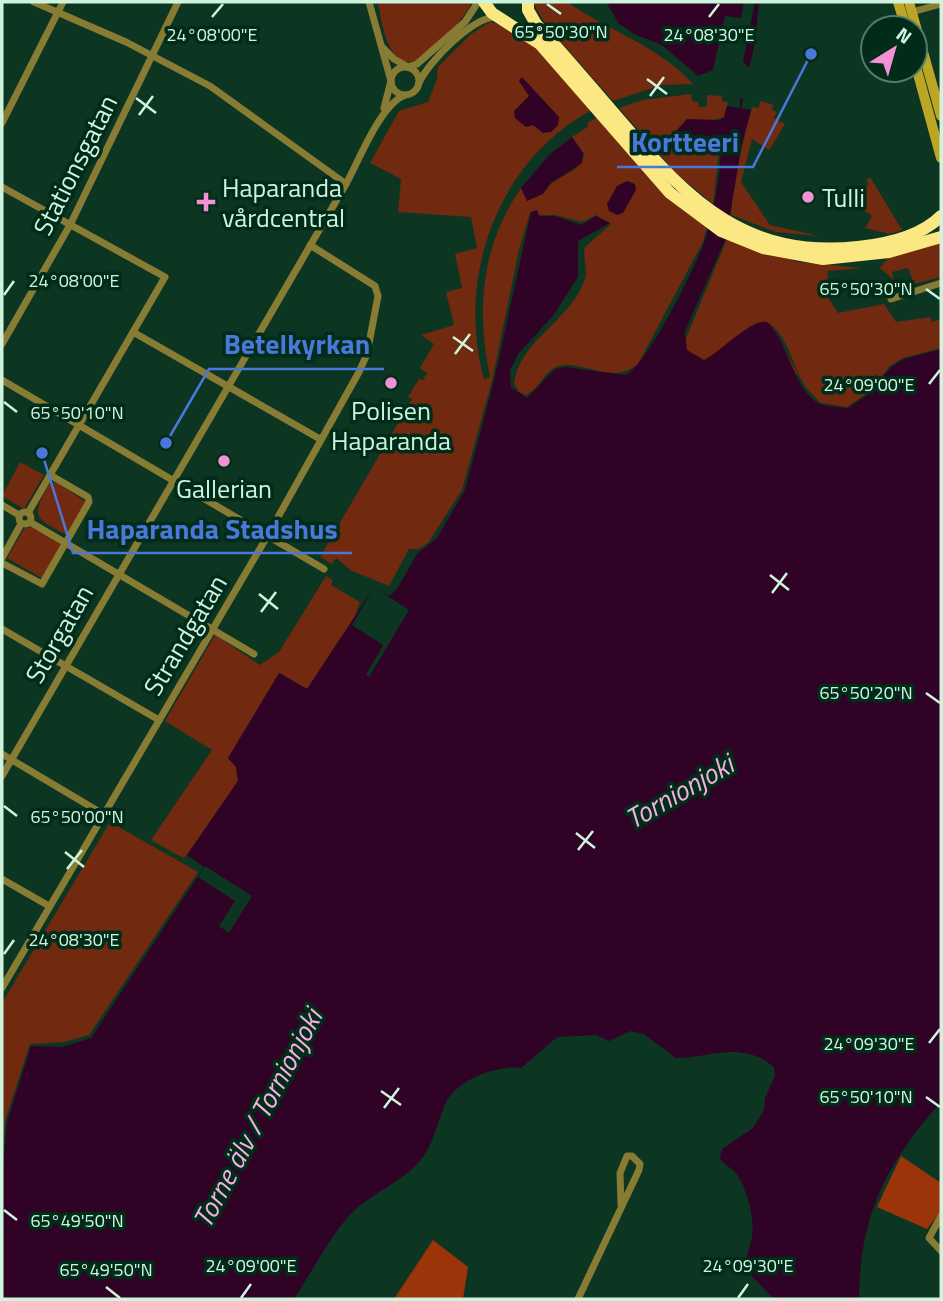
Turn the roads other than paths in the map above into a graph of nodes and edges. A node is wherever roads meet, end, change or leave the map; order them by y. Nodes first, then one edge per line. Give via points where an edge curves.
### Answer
1 (34, 2) edge
2 (63, 2) edge
3 (178, 2) edge
4 (369, 2) edge
5 (481, 2) edge
6 (527, 2) edge
7 (941, 4) edge
8 (910, 7) edge
9 (57, 12) junction
10 (500, 17) junction
11 (382, 47) junction
12 (153, 56) junction
13 (408, 67) junction
14 (391, 81) junction
15 (419, 83) junction
16 (922, 84) edge
17 (405, 95) junction
18 (384, 112) junction
19 (941, 116) edge
20 (2, 123) edge
21 (937, 128) edge
22 (941, 158) edge
23 (346, 184) junction
24 (2, 187) edge
25 (699, 210) junction
26 (941, 216) edge
27 (70, 225) junction
28 (745, 236) junction
29 (941, 237) edge
30 (310, 245) junction
31 (941, 282) edge
32 (891, 299) dead end
33 (133, 332) junction
34 (2, 344) edge
35 (2, 380) edge
36 (227, 386) junction
37 (80, 425) junction
38 (320, 439) junction
39 (50, 475) junction
40 (172, 480) junction
41 (2, 505) edge
42 (28, 513) junction
43 (19, 515) junction
44 (30, 522) junction
45 (21, 524) junction
46 (268, 535) junction
47 (66, 542) junction
48 (2, 561) edge
49 (324, 569) dead end
50 (119, 573) junction
51 (212, 628) junction
52 (2, 629) edge
53 (254, 654) dead end
54 (65, 665) junction
55 (159, 720) junction
56 (2, 754) edge
57 (11, 760) junction
58 (2, 776) edge
59 (103, 814) junction
60 (2, 879) edge
61 (49, 906) junction
62 (2, 988) edge
63 (621, 1204) junction
64 (941, 1216) edge
65 (941, 1251) edge
66 (578, 1299) edge

1 - 9 street
2 - 9 street
3 - 12 street, Stationsgatan
4 - 11 street, Storgatan
5 - 10 highway
5 - 13 street via 425,59
6 - 10 highway via 518,13
6 - 25 highway via 537,24
7 - 8 street
8 - 19 street
9 - 12 street
9 - 20 street
10 - 15 street, Storgatan via 476,23 430,65
10 - 25 highway via 540,44 660,183
11 - 13 street
11 - 14 street, Storgatan
12 - 23 street via 234,101
12 - 27 street, Stationsgatan
13 - 14 street via 395,71
13 - 15 street via 417,73
14 - 17 street via 395,91
14 - 18 street, Storgatan
15 - 17 street, Storgatan via 413,93
16 - 21 street
17 - 18 street, Storgatan
18 - 23 street, Storgatan
21 - 22 street
23 - 30 street, Storgatan
24 - 27 street
25 - 28 highway
26 - 28 highway via 900,239 844,248
27 - 33 street via 165,277
27 - 34 street, Stationsgatan
28 - 29 highway via 799,257 844,258 890,253
30 - 36 street, Storgatan
30 - 38 street, Strandgatan via 370,281 378,293 366,354
31 - 32 street
33 - 36 street
33 - 37 street
35 - 37 street
36 - 38 street
36 - 40 street, Storgatan
37 - 39 street
37 - 40 street
38 - 46 street, Strandgatan
39 - 42 street
39 - 47 street via 88,497
40 - 46 street
40 - 50 street, Storgatan
41 - 43 street
42 - 43 street
42 - 44 street
43 - 45 street
44 - 45 street
44 - 47 street
45 - 48 street
46 - 49 street
46 - 51 street, Strandgatan
47 - 48 street via 41,584
47 - 50 street
50 - 51 street
50 - 54 street, Storgatan
51 - 53 street
51 - 55 street, Strandgatan
52 - 54 street
54 - 55 street
54 - 57 street, Storgatan
55 - 59 street, Strandgatan
56 - 57 street
57 - 58 street, Storgatan
57 - 59 street
59 - 61 street, Strandgatan
60 - 61 street
61 - 62 street, Strandgatan
63 - 63 street via 639,1170 640,1164 632,1156 622,1164
63 - 66 street
64 - 65 street via 931,1230 931,1244

